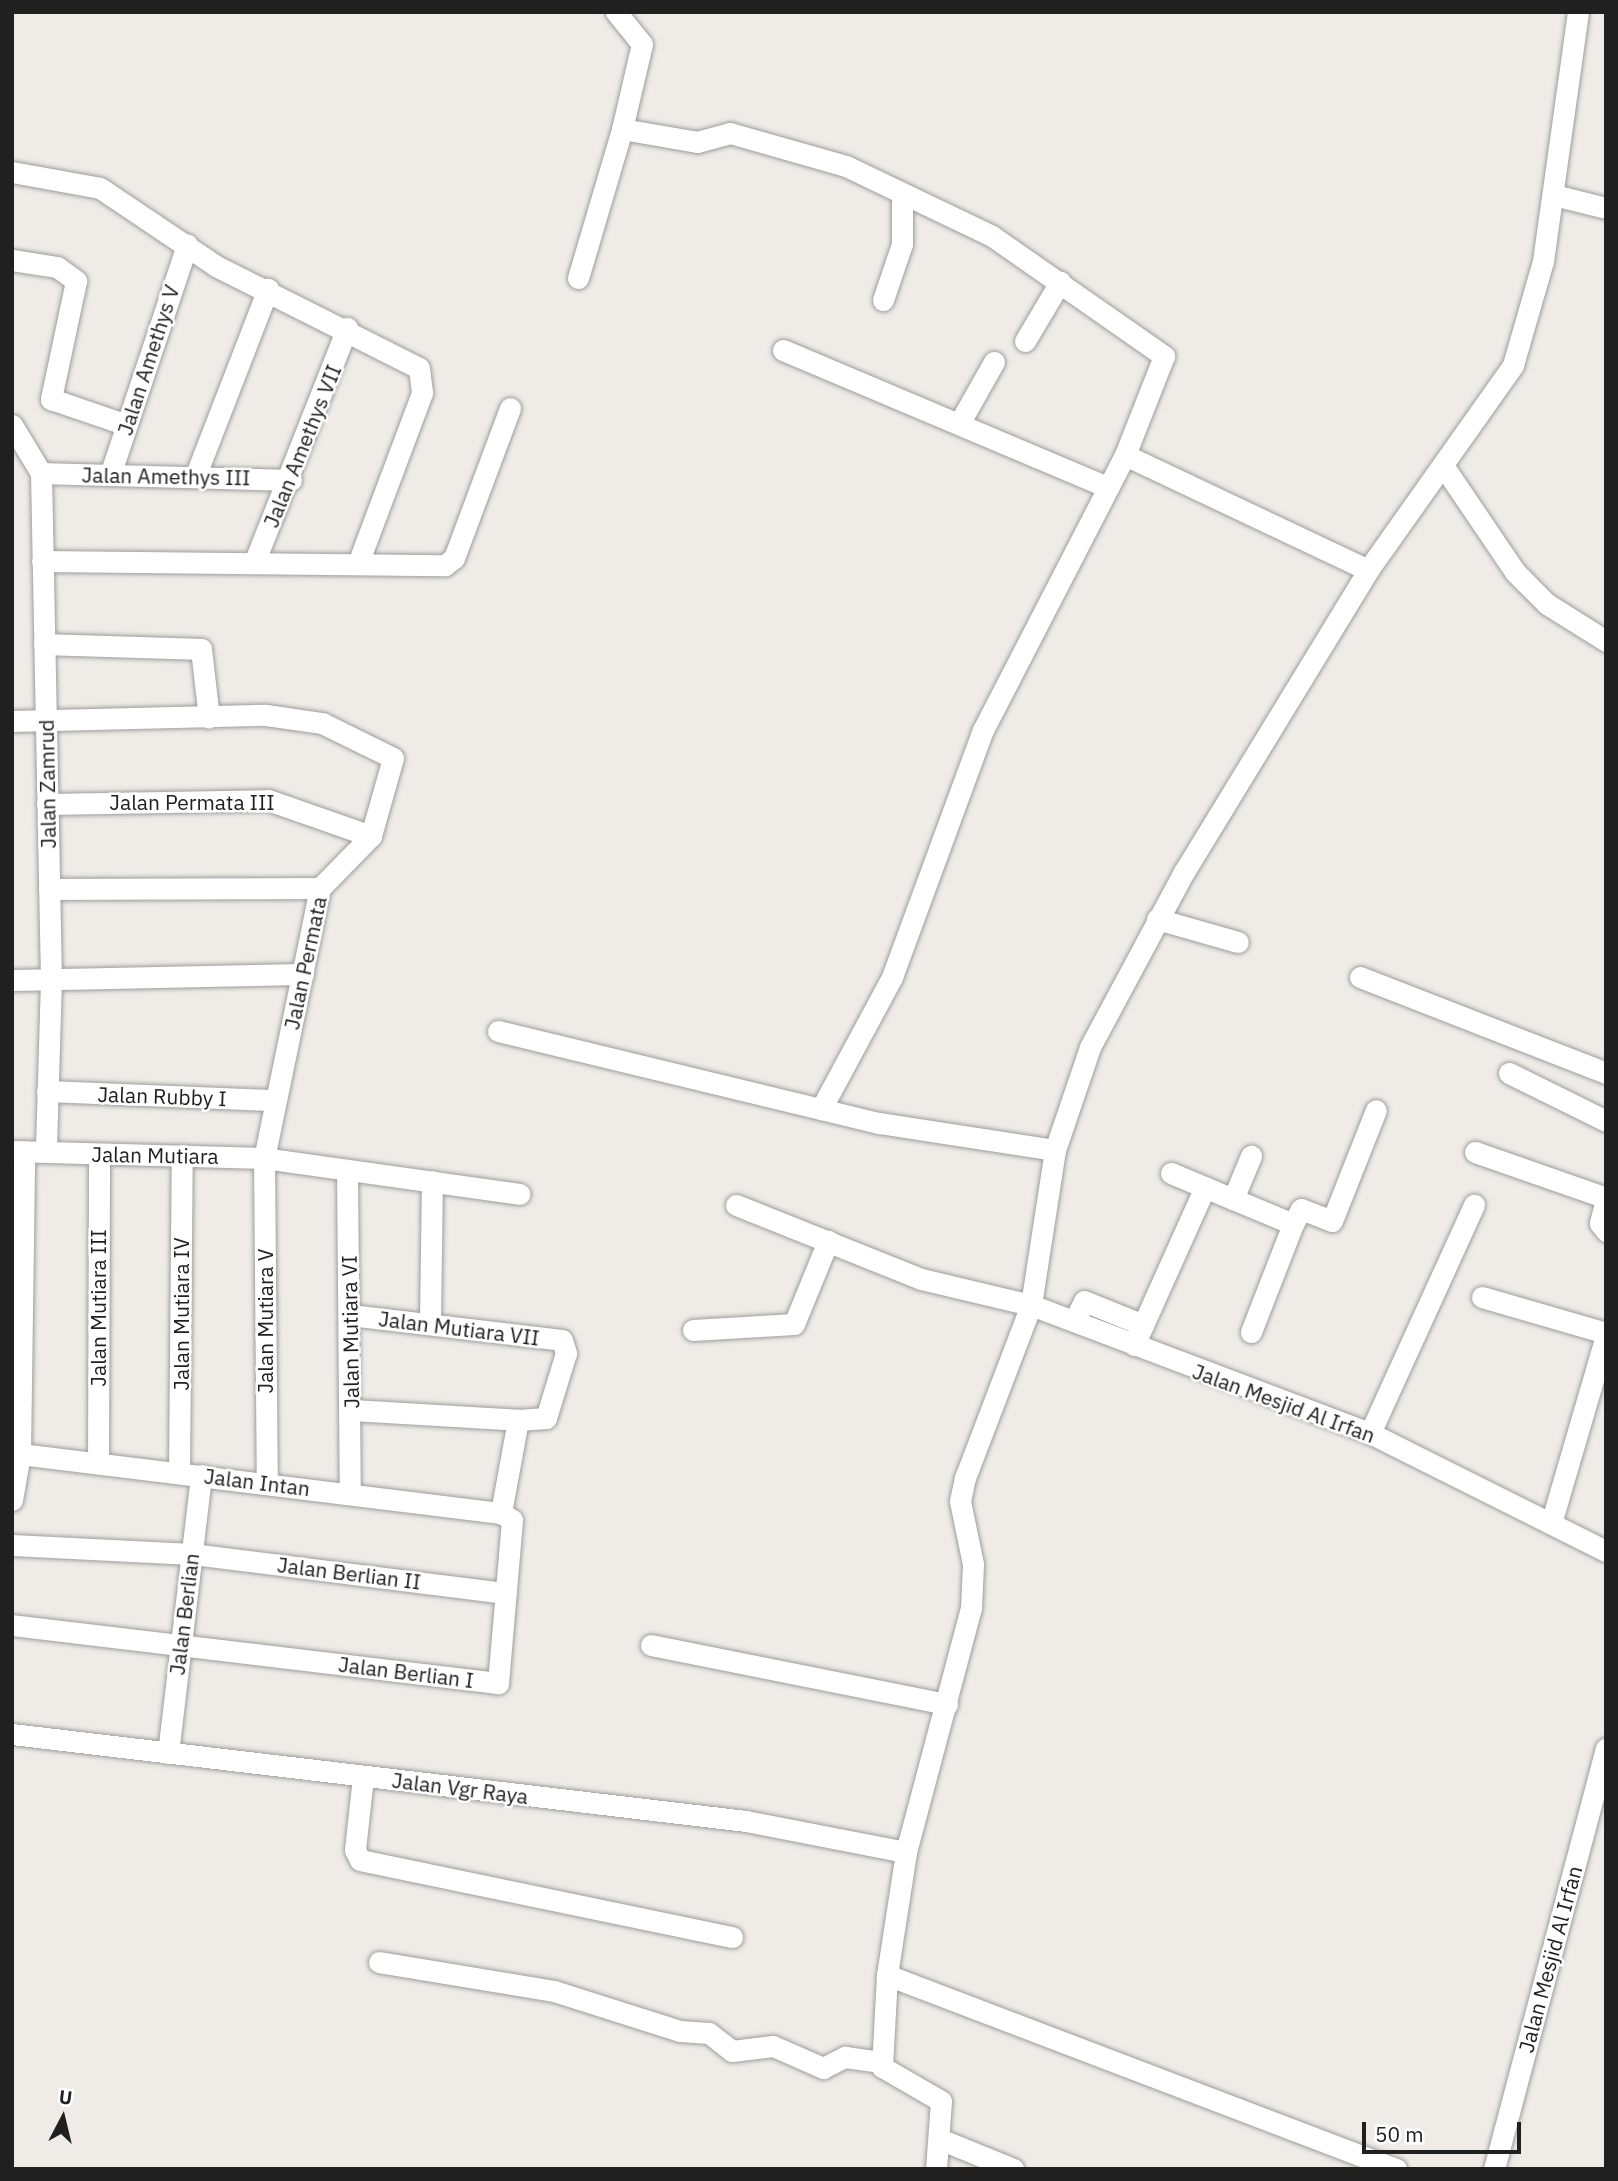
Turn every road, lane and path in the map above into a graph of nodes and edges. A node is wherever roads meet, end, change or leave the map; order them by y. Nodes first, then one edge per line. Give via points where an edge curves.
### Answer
1 (616, 12) edge
2 (1578, 12) edge
3 (622, 129) junction
4 (12, 172) edge
5 (902, 194) junction
6 (1554, 195) junction
7 (1606, 208) edge
8 (187, 245) junction
9 (12, 260) edge
10 (578, 278) dead end
11 (1060, 282) junction
12 (268, 289) junction
13 (883, 300) dead end
14 (347, 328) junction
15 (1025, 341) dead end
16 (783, 350) dead end
17 (994, 362) dead end
18 (510, 408) dead end
19 (960, 422) junction
20 (12, 425) edge
21 (127, 425) junction
22 (1125, 455) junction
23 (1444, 467) junction
24 (40, 473) junction
25 (110, 475) junction
26 (195, 477) junction
27 (291, 480) junction
28 (1108, 487) junction
29 (42, 561) junction
30 (359, 561) junction
31 (254, 563) junction
32 (1368, 570) junction
33 (1606, 641) edge
34 (44, 645) junction
35 (209, 718) junction
36 (46, 720) junction
37 (12, 721) edge
38 (47, 804) junction
39 (371, 836) junction
40 (320, 888) junction
41 (49, 889) junction
42 (1157, 919) junction
43 (1238, 942) dead end
44 (303, 974) junction
45 (1360, 977) dead end
46 (51, 979) junction
47 (12, 980) edge
48 (498, 1031) dead end
49 (1509, 1073) dead end
50 (1606, 1073) edge
51 (47, 1091) junction
52 (276, 1100) junction
53 (821, 1109) junction
54 (1376, 1110) dead end
55 (1606, 1121) edge
56 (1055, 1150) junction
57 (27, 1151) edge
58 (1475, 1152) dead end
59 (99, 1154) junction
60 (182, 1155) junction
61 (1251, 1156) dead end
62 (264, 1158) junction
63 (347, 1170) junction
64 (1171, 1173) dead end
65 (432, 1181) junction
66 (1205, 1187) junction
67 (519, 1194) dead end
68 (1233, 1199) junction
69 (1606, 1199) edge
70 (736, 1205) dead end
71 (1474, 1205) dead end
72 (1293, 1224) junction
73 (1606, 1231) edge
74 (828, 1241) junction
75 (1482, 1297) dead end
76 (1031, 1305) junction
77 (350, 1315) junction
78 (430, 1321) junction
79 (1074, 1321) junction
80 (1143, 1325) junction
81 (693, 1329) dead end
82 (1251, 1332) dead end
83 (1606, 1334) edge
84 (1135, 1345) junction
85 (352, 1410) junction
86 (518, 1420) junction
87 (1370, 1433) junction
88 (16, 1453) edge
89 (98, 1463) junction
90 (179, 1473) junction
91 (201, 1475) junction
92 (267, 1484) junction
93 (350, 1494) junction
94 (12, 1500) edge
95 (501, 1513) junction
96 (1552, 1520) junction
97 (12, 1545) edge
98 (1606, 1551) edge
99 (192, 1554) junction
100 (506, 1593) junction
101 (12, 1625) edge
102 (181, 1645) junction
103 (651, 1645) dead end
104 (947, 1704) junction
105 (12, 1734) edge
106 (1606, 1749) edge
107 (168, 1753) junction
108 (363, 1777) junction
109 (906, 1853) junction
110 (732, 1937) dead end
111 (379, 1962) dead end
112 (887, 1975) junction
113 (881, 2062) junction
114 (942, 2140) junction
115 (936, 2169) edge
116 (1013, 2169) edge
117 (1396, 2169) edge
118 (1494, 2169) edge

1 - 3 street via 642,44
2 - 6 street
3 - 5 street via 697,142 730,133 846,166
3 - 10 street
4 - 8 street via 100,187
5 - 11 street via 962,219
5 - 13 street via 902,244
6 - 7 street
6 - 23 street via 1535,298 1513,365
8 - 12 street
8 - 21 street, Jalan Amethys V
9 - 21 street via 57,267 74,277 78,290 51,399
11 - 15 street
11 - 22 street via 1164,356
12 - 14 street
12 - 26 street
14 - 27 street, Jalan Amethys VII
14 - 30 street via 413,363 425,381
16 - 19 street
17 - 19 street
18 - 30 street via 450,562
19 - 28 street
20 - 24 street, Jalan Zamrud
21 - 25 street, Jalan Amethys V
22 - 28 street
22 - 32 street
23 - 32 street
23 - 33 street via 1521,579
24 - 25 street, Jalan Amethys III
24 - 29 street, Jalan Zamrud
25 - 26 street, Jalan Amethys III
26 - 27 street, Jalan Amethys III
27 - 31 street, Jalan Amethys VII
28 - 53 street via 983,730 892,977
29 - 31 street
29 - 34 street, Jalan Zamrud
30 - 31 street
32 - 42 street
34 - 35 street via 201,649
34 - 36 street, Jalan Zamrud
35 - 36 street, Jalan Permata
35 - 39 street, Jalan Permata via 266,715 323,723 388,754 394,765
36 - 37 street, Jalan Permata
36 - 38 street, Jalan Zamrud
38 - 39 street, Jalan Permata III via 268,800
38 - 41 street, Jalan Zamrud
39 - 40 street, Jalan Permata
40 - 41 street
40 - 44 street, Jalan Permata
41 - 46 street, Jalan Zamrud
42 - 43 street
42 - 56 street via 1090,1047
44 - 46 street
44 - 52 street, Jalan Permata
45 - 50 street
46 - 47 street
46 - 51 street, Jalan Zamrud
48 - 53 street
49 - 55 street
51 - 52 street, Jalan Rubby I
51 - 57 street, Jalan Zamrud
52 - 62 street, Jalan Permata
53 - 56 street via 990,1144
54 - 72 street via 1332,1221 1301,1209
56 - 76 street
57 - 59 street, Jalan Mutiara
57 - 88 street, Jalan Zamrud
58 - 69 street
59 - 60 street, Jalan Mutiara
59 - 89 street, Jalan Mutiara III
60 - 62 street, Jalan Mutiara
60 - 90 street, Jalan Mutiara IV
61 - 68 street
62 - 63 street, Jalan Mutiara
62 - 92 street, Jalan Mutiara V
63 - 65 street, Jalan Mutiara
63 - 77 street, Jalan Mutiara VI
64 - 66 street
65 - 67 street, Jalan Mutiara
65 - 78 street
66 - 68 street
66 - 80 street
68 - 72 street
69 - 73 street via 1600,1223
70 - 74 street, Jalan Mesjid Al Irfan
71 - 87 street
72 - 82 street
74 - 76 street, Jalan Mesjid Al Irfan via 921,1279
74 - 81 street via 794,1324
75 - 83 street
76 - 79 street, Jalan Mesjid Al Irfan
76 - 104 street via 960,1501 974,1585
77 - 78 street, Jalan Mutiara VII
77 - 85 street, Jalan Mutiara VI
78 - 86 street, Jalan Mutiara VII via 566,1343 546,1418
79 - 80 street via 1084,1301
79 - 84 street, Jalan Mesjid Al Irfan
80 - 84 street
83 - 96 street
84 - 87 street, Jalan Mesjid Al Irfan
85 - 86 street
85 - 93 street, Jalan Mutiara VI
86 - 95 street
87 - 96 street, Jalan Mesjid Al Irfan
88 - 89 street, Jalan Intan
88 - 94 street, Jalan Zamrud
89 - 90 street, Jalan Intan
90 - 91 street, Jalan Intan
91 - 92 street, Jalan Intan
91 - 99 street, Jalan Berlian
92 - 93 street, Jalan Intan
93 - 95 street, Jalan Intan
95 - 100 street, Jalan Berlian I via 512,1520
96 - 98 street, Jalan Mesjid Al Irfan
97 - 99 street, Jalan Berlian II
99 - 100 street, Jalan Berlian II
99 - 102 street, Jalan Berlian
100 - 102 street, Jalan Berlian I via 498,1683
101 - 102 street
102 - 107 street, Jalan Berlian
103 - 104 street
104 - 109 street
105 - 107 street, Jalan Vgr Raya
106 - 118 street, Jalan Mesjid Al Irfan
107 - 108 street, Jalan Vgr Raya
108 - 109 street, Jalan Vgr Raya via 746,1821
108 - 110 street via 355,1850 360,1860
109 - 112 street
111 - 113 street via 562,1993 680,2031 709,2034 732,2051 773,2046 823,2068 845,2057
112 - 113 street
112 - 117 street
113 - 114 street via 885,2071 941,2101
114 - 115 street
114 - 116 street

